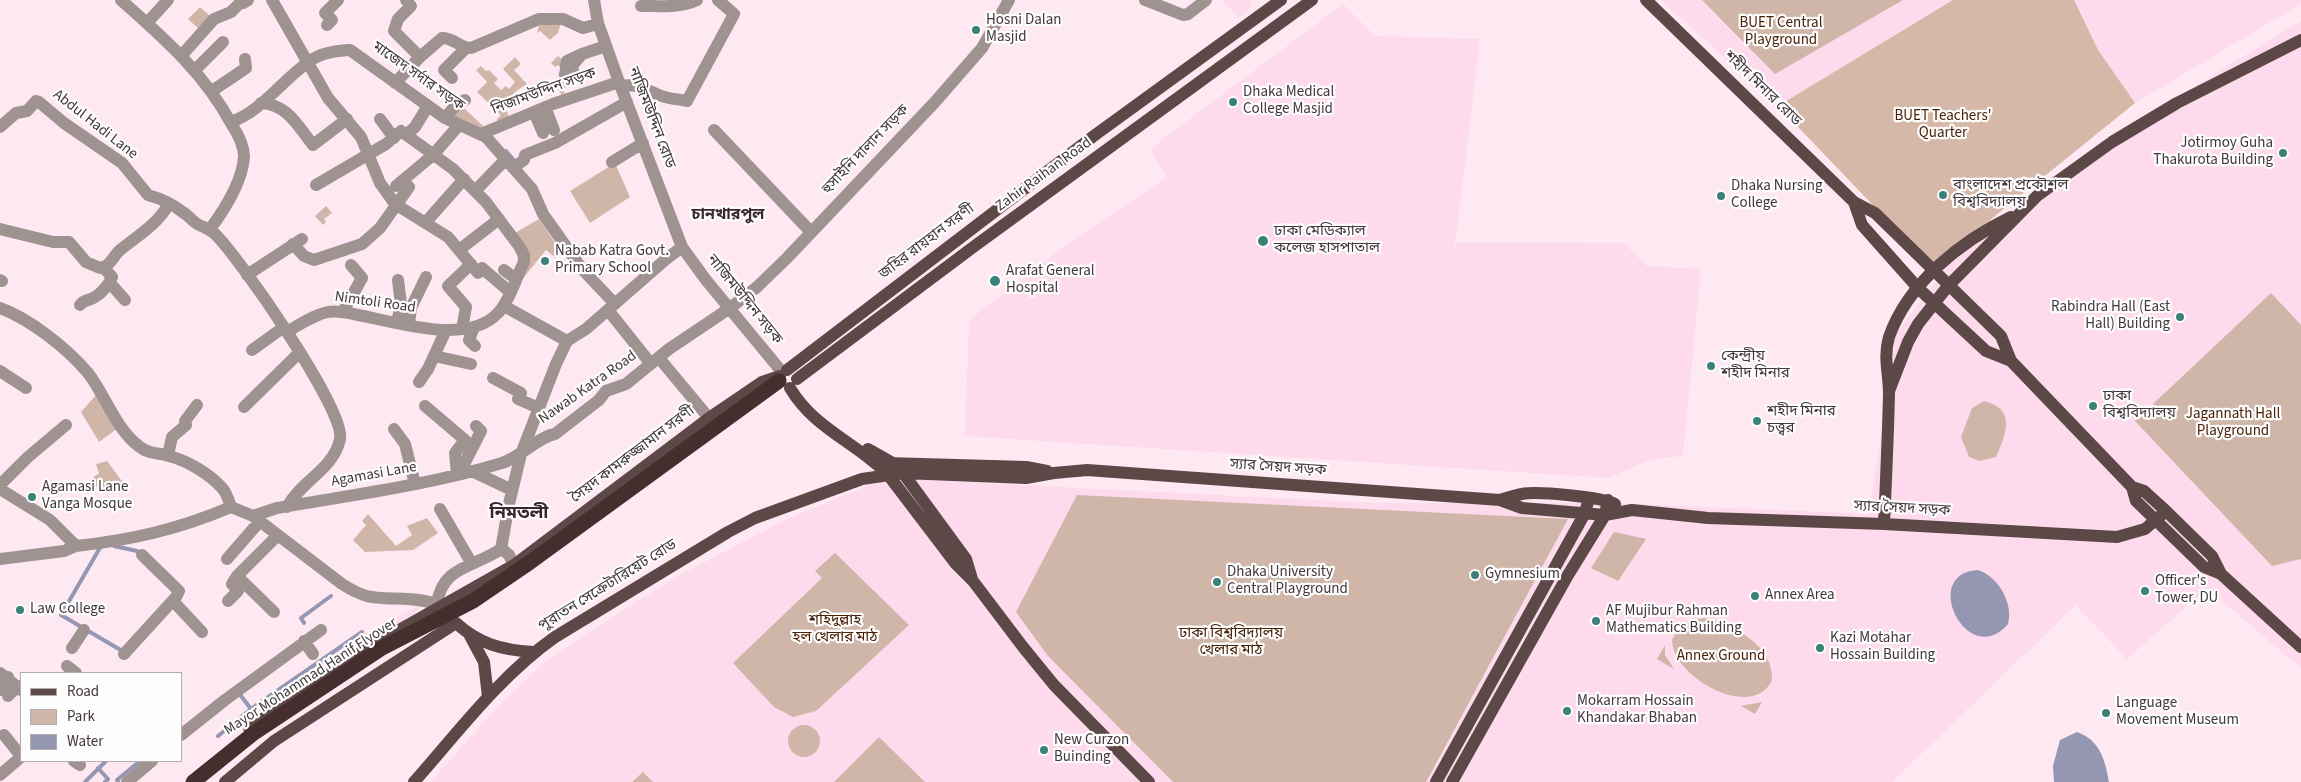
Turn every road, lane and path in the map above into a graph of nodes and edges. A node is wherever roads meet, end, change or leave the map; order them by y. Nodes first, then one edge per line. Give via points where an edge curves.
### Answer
1 (121, 0) edge
2 (168, 0) edge
3 (272, 0) edge
4 (338, 0) edge
5 (594, 0) edge
6 (697, 0) edge
7 (718, 0) edge
8 (1009, 0) edge
9 (1145, 0) edge
10 (1206, 0) edge
11 (1282, 0) edge
12 (1312, 0) edge
13 (1646, 0) edge
14 (245, 2) edge
15 (408, 3) edge
16 (641, 6) dead end
17 (147, 23) junction
18 (598, 24) junction
19 (327, 25) dead end
20 (2301, 40) edge
21 (222, 42) dead end
22 (606, 46) junction
23 (466, 48) junction
24 (582, 54) dead end
25 (182, 55) junction
26 (420, 57) junction
27 (244, 59) dead end
28 (309, 63) junction
29 (195, 70) junction
30 (452, 78) dead end
31 (395, 83) junction
32 (620, 84) junction
33 (212, 91) junction
34 (465, 100) dead end
35 (261, 102) junction
36 (627, 102) junction
37 (428, 106) junction
38 (540, 110) junction
39 (444, 118) junction
40 (347, 119) junction
41 (380, 119) dead end
42 (231, 122) junction
43 (459, 125) junction
44 (0, 126) edge
45 (714, 130) dead end
46 (549, 131) dead end
47 (481, 134) junction
48 (400, 136) junction
49 (643, 143) junction
50 (367, 151) junction
51 (433, 155) junction
52 (612, 162) dead end
53 (509, 164) junction
54 (464, 179) junction
55 (403, 181) junction
56 (316, 185) dead end
57 (476, 191) junction
58 (387, 192) junction
59 (1854, 202) junction
60 (395, 204) junction
61 (168, 205) junction
62 (2018, 214) junction
63 (499, 219) junction
64 (426, 222) junction
65 (0, 229) edge
66 (211, 231) junction
67 (811, 232) junction
68 (682, 247) junction
69 (459, 250) junction
70 (471, 264) junction
71 (351, 265) dead end
72 (104, 268) junction
73 (504, 270) dead end
74 (1934, 271) junction
75 (247, 274) junction
76 (426, 277) dead end
77 (516, 279) junction
78 (398, 280) dead end
79 (110, 283) junction
80 (1948, 286) junction
81 (1918, 288) junction
82 (510, 292) junction
83 (125, 300) dead end
84 (1934, 303) junction
85 (80, 305) dead end
86 (504, 306) junction
87 (612, 307) junction
88 (0, 308) edge
89 (730, 308) junction
90 (343, 312) junction
91 (403, 324) junction
92 (468, 328) junction
93 (286, 330) junction
94 (446, 330) junction
95 (567, 341) junction
96 (475, 346) dead end
97 (252, 350) dead end
98 (299, 353) junction
99 (434, 356) junction
100 (655, 361) junction
101 (2011, 362) junction
102 (471, 364) dead end
103 (0, 371) edge
104 (493, 378) dead end
105 (787, 380) junction
106 (419, 382) dead end
107 (26, 388) dead end
108 (1889, 391) junction
109 (197, 405) dead end
110 (425, 406) dead end
111 (244, 407) dead end
112 (539, 408) junction
113 (709, 418) junction
114 (66, 425) dead end
115 (476, 426) dead end
116 (394, 429) dead end
117 (521, 454) junction
118 (168, 455) junction
119 (887, 468) junction
120 (472, 471) junction
121 (903, 473) junction
122 (1054, 473) junction
123 (458, 474) junction
124 (415, 484) junction
125 (0, 487) edge
126 (2132, 487) junction
127 (512, 490) junction
128 (1589, 498) junction
129 (1500, 500) junction
130 (1608, 500) junction
131 (287, 506) junction
132 (231, 507) junction
133 (440, 509) dead end
134 (1628, 510) junction
135 (2166, 510) junction
136 (1585, 513) junction
137 (1605, 515) junction
138 (257, 518) junction
139 (2156, 521) junction
140 (1884, 524) junction
141 (278, 535) junction
142 (76, 546) junction
143 (502, 549) junction
144 (142, 555) dead end
145 (0, 559) edge
146 (227, 559) dead end
147 (472, 564) junction
148 (514, 565) junction
149 (2221, 574) junction
150 (973, 581) junction
151 (173, 601) junction
152 (274, 612) dead end
153 (443, 616) junction
154 (84, 630) dead end
155 (321, 630) dead end
156 (202, 632) dead end
157 (470, 635) junction
158 (304, 641) junction
159 (2301, 647) edge
160 (72, 648) dead end
161 (533, 652) junction
162 (124, 654) dead end
163 (313, 654) dead end
164 (4, 675) edge
165 (20, 688) edge
166 (4, 693) edge
167 (488, 697) junction
168 (182, 734) edge
169 (4, 735) dead end
170 (20, 755) edge
171 (20, 757) edge
172 (151, 762) edge
173 (0, 774) edge
174 (127, 782) edge
175 (186, 782) edge
176 (193, 782) edge
177 (205, 782) edge
178 (226, 782) edge
179 (414, 782) edge
180 (1149, 782) edge
181 (1436, 782) edge
182 (1452, 782) edge

1 - 17 street
2 - 17 street
3 - 28 street
4 - 19 street via 325,13 332,20
5 - 18 street, নাজিমউদ্দিন রোড
6 - 16 street via 675,6
7 - 32 street via 734,14 687,101 660,96 642,86
8 - 67 street, হুসাইনি দালান সড়ক via 982,48
9 - 10 street via 1183,15
11 - 105 main road, জহির রায়হান সরণী via 1095,135
12 - 105 main road, Zahir Raihan Road
13 - 59 main road, শহীদ মিনার রোড
14 - 25 street via 214,19
15 - 26 street via 394,31
17 - 25 street
18 - 22 street, নাজিমউদ্দিন রোড
18 - 23 street via 583,28 563,19 539,19 490,42
20 - 62 main road via 2177,103 2112,142 2037,196
21 - 29 street
22 - 24 street
22 - 32 street, নাজিমউদ্দিন রোড
23 - 26 street via 449,38 442,38
23 - 30 street via 444,70
25 - 29 street
26 - 31 street
27 - 33 street via 246,68
28 - 31 street, মাজেদ সর্দার সড়ক via 331,52 350,50
28 - 35 street, মাজেদ সর্দার সড়ক
28 - 40 street via 328,98
29 - 33 street
31 - 37 street, মাজেদ সর্দার সড়ক
32 - 36 street, নাজিমউদ্দিন রোড
32 - 38 street, নিজামউদ্দিন সড়ক
33 - 42 street
34 - 39 street
35 - 40 street via 274,104 288,112 313,145
35 - 42 street, মাজেদ সর্দার সড়ক via 248,115
36 - 49 street, নাজিমউদ্দিন রোড
36 - 53 street via 525,155 524,160
37 - 39 street, মাজেদ সর্দার সড়ক
37 - 48 street via 416,127
38 - 46 street
38 - 47 street, নিজামউদ্দিন সড়ক
39 - 43 street, মাজেদ সর্দার সড়ক
40 - 50 street
41 - 48 street
42 - 66 street via 244,156 233,195
43 - 47 street, মাজেদ সর্দার সড়ক
43 - 51 street
44 - 61 street, Abdul Hadi Lane via 16,113 27,111 36,101 39,102 122,163 148,196 156,196
45 - 67 street
47 - 53 street, Nawab Katra Road
48 - 50 street
48 - 51 street
49 - 52 street
49 - 68 street, নাজিমউদ্দিন রোড
50 - 56 street
50 - 58 street
51 - 54 street
51 - 55 street
53 - 57 street
53 - 87 street, Nawab Katra Road via 532,190 543,214
54 - 57 street
54 - 64 street
55 - 58 street
55 - 60 street via 409,186
57 - 63 street
58 - 60 street
59 - 74 main road, শহীদ মিনার রোড via 1875,212
59 - 81 main road, শহীদ মিনার রোড via 1862,225
60 - 64 street
60 - 75 street via 372,237 347,251 309,260 297,242
61 - 66 street, Abdul Hadi Lane via 175,206
61 - 72 street
62 - 74 main road via 1955,250
62 - 80 main road
63 - 69 street
63 - 77 street via 524,255
64 - 69 street
65 - 72 street via 52,242 69,242 86,262
66 - 75 street, Abdul Hadi Lane
67 - 89 street, হুসাইনি দালান সড়ক
68 - 87 street
68 - 89 street, নাজিমউদ্দিন সড়ক
69 - 70 street
70 - 82 street via 478,273 482,268
70 - 92 street via 448,286 471,311
71 - 90 street via 362,278
72 - 79 street via 112,277
73 - 77 street
74 - 80 main road, শহীদ মিনার রোড
74 - 81 main road
75 - 93 street, Abdul Hadi Lane
76 - 91 street
77 - 82 street
78 - 91 street
79 - 83 street
79 - 85 street
80 - 84 main road
80 - 101 main road, শহীদ মিনার রোড via 2001,336
81 - 84 main road, শহীদ মিনার রোড
81 - 108 main road via 1889,337 1885,359
82 - 86 street
84 - 101 main road, শহীদ মিনার রোড via 1986,351
84 - 108 main road via 1908,342
86 - 92 street, Nimtoli Road via 486,323
86 - 95 street
87 - 95 street
87 - 100 street, Nawab Katra Road
88 - 118 street via 44,333 88,373 130,437 150,454
89 - 100 street, Nawab Katra Road
89 - 105 street, নাজিমউদ্দিন সড়ক
90 - 91 street, Nimtoli Road
90 - 93 street, Nimtoli Road via 328,312
91 - 94 street, Nimtoli Road
92 - 94 street, Nimtoli Road
92 - 96 street via 469,340
93 - 97 street, Nimtoli Road
93 - 98 street, Abdul Hadi Lane
94 - 99 street
95 - 112 street, Nawab Katra Road
98 - 111 street
98 - 131 street, Abdul Hadi Lane via 338,421 340,440 329,462
99 - 102 street
99 - 106 street
100 - 113 street
100 - 117 street, Nawab Katra Road via 626,384 606,391 555,434 546,436
101 - 126 main road, শহীদ মিনার রোড
103 - 107 street
104 - 112 street via 521,393 518,399
105 - 113 main road, সৈয়দ কামরুজ্জামান সরণী via 762,382
105 - 119 main road via 823,417
105 - 153 highway via 584,525
108 - 140 main road
109 - 118 street via 186,425 172,437
110 - 123 street via 464,440 454,453
112 - 117 street, Nawab Katra Road
113 - 148 main road, সৈয়দ কামরুজ্জামান সরণী
114 - 125 street via 28,457
115 - 123 street via 481,431
116 - 124 street via 405,444
117 - 120 street, Agamasi Lane
117 - 127 street
118 - 132 street via 194,467 224,490
119 - 121 main road, স্যার সৈয়দ সড়ক
119 - 122 main road, স্যার সৈয়দ সড়ক via 1026,467
119 - 150 main road via 956,564
119 - 161 main road, পুরাতন সেক্রেটারিয়েট রোড via 754,518 589,614
120 - 123 street, Agamasi Lane
120 - 127 street
121 - 122 main road, স্যার সৈয়দ সড়ক via 1026,478
121 - 150 main road via 966,559
122 - 129 main road, স্যার সৈয়দ সড়ক via 1087,470
123 - 124 street, Agamasi Lane
124 - 131 street, Agamasi Lane
125 - 142 street via 50,520
126 - 135 main road, শহীদ মিনার রোড via 2144,491
126 - 139 main road, শহীদ মিনার রোড via 2136,501
127 - 143 street
128 - 129 main road, স্যার সৈয়দ সড়ক via 1523,494
128 - 130 main road, স্যার সৈয়দ সড়ক
128 - 136 main road
129 - 136 main road, স্যার সৈয়দ সড়ক via 1522,508
130 - 134 main road, স্যার সৈয়দ সড়ক
130 - 137 main road
131 - 138 street, Agamasi Lane
132 - 138 street
132 - 142 street via 151,535
133 - 147 street
134 - 137 main road, স্যার সৈয়দ সড়ক
134 - 140 main road, স্যার সৈয়দ সড়ক via 1708,518
135 - 139 main road, স্যার সৈয়দ সড়ক
135 - 149 main road, শহীদ মিনার রোড via 2212,556
136 - 137 main road, স্যার সৈয়দ সড়ক
136 - 181 main road
137 - 182 main road
138 - 141 street
138 - 146 street
139 - 140 main road, স্যার সৈয়দ সড়ক via 2145,529 2118,538
139 - 149 main road, শহীদ মিনার রোড via 2204,568
141 - 152 street via 230,587
141 - 153 street via 358,593 386,600 409,599
142 - 145 street via 64,551
143 - 147 street
143 - 148 street via 509,554
144 - 151 street via 179,591
147 - 153 street via 444,581
148 - 153 main road, সৈয়দ কামরুজ্জামান সরণী
149 - 159 main road
150 - 180 main road via 1054,685
151 - 156 street
151 - 162 street
153 - 157 main road
153 - 175 main road, সৈয়দ কামরুজ্জামান সরণী via 372,646 296,695 253,725
153 - 176 highway, Mayor Mohammad Hanif Flyover via 382,648 254,733
153 - 177 highway via 288,717
153 - 178 main road via 274,742
154 - 160 street
155 - 158 street
157 - 161 main road via 499,648
157 - 167 main road via 484,662
158 - 163 street
158 - 168 street
161 - 167 main road, পুরাতন সেক্রেটারিয়েট রোড
164 - 165 street
164 - 166 street
165 - 166 street
167 - 179 main road, পুরাতন সেক্রেটারিয়েট রোড
169 - 170 street
171 - 173 street
172 - 174 street

